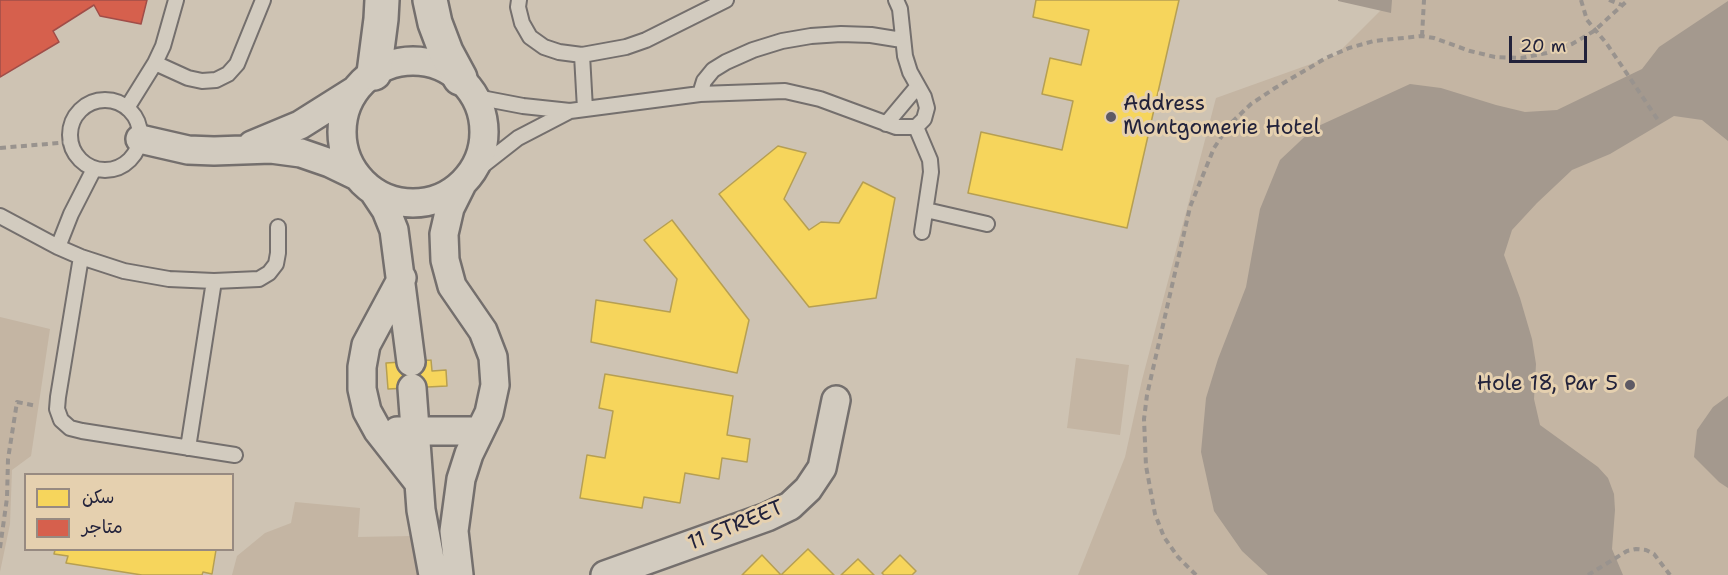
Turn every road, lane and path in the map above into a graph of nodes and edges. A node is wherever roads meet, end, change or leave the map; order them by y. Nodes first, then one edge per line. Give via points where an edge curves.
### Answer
1 (176, 0) edge
2 (263, 0) edge
3 (382, 0) edge
4 (430, 0) edge
5 (519, 0) edge
6 (726, 0) edge
7 (896, 0) edge
8 (1424, 0) edge
9 (1581, 0) edge
10 (1609, 0) edge
11 (1628, 0) edge
12 (1622, 5) junction
13 (1594, 31) junction
14 (1422, 36) junction
15 (902, 40) junction
16 (582, 55) junction
17 (155, 63) junction
18 (364, 82) junction
19 (918, 87) junction
20 (468, 88) junction
21 (700, 94) junction
22 (127, 108) junction
23 (585, 109) junction
24 (570, 111) junction
25 (1660, 123) dead end
26 (886, 124) junction
27 (916, 127) junction
28 (140, 139) junction
29 (70, 142) junction
30 (0, 148) edge
31 (241, 149) junction
32 (94, 169) junction
33 (467, 179) junction
34 (365, 184) junction
35 (926, 210) junction
36 (0, 216) edge
37 (987, 224) dead end
38 (278, 227) dead end
39 (922, 232) dead end
40 (58, 247) junction
41 (81, 257) junction
42 (402, 278) junction
43 (214, 281) junction
44 (836, 400) dead end
45 (57, 409) junction
46 (378, 431) junction
47 (415, 431) junction
48 (480, 431) junction
49 (188, 448) junction
50 (236, 455) dead end
51 (418, 482) junction
52 (0, 548) edge
53 (433, 575) edge
54 (459, 575) edge
55 (605, 575) edge
56 (1196, 575) edge
57 (1588, 575) edge
58 (1670, 575) edge

1 - 17 lane
2 - 17 lane via 237,63 228,74 202,81
3 - 18 street via 381,19
4 - 20 street via 442,42
5 - 16 lane via 522,23 530,37 544,47
6 - 16 lane via 646,40
7 - 15 lane
8 - 14 path
9 - 13 path
10 - 12 path
11 - 12 path
12 - 13 path
13 - 14 path via 1564,47 1521,57 1495,57
13 - 25 path
14 - 56 path via 1374,41 1326,58 1251,104 1230,124 1214,148 1190,207 1144,419 1146,466 1155,514 1169,544
15 - 19 lane
15 - 21 lane via 841,34 782,41 719,66 704,81
16 - 23 lane
17 - 22 lane
18 - 20 street via 395,63 418,61 441,66
18 - 31 street via 300,125
18 - 34 street via 344,112 342,134 346,156
19 - 26 lane
19 - 27 lane via 927,108
20 - 24 lane via 523,106
20 - 33 street via 483,116 485,136 481,156
21 - 23 lane
21 - 26 lane via 803,93
22 - 28 lane via 136,119
22 - 29 lane via 107,100 82,108 74,117
23 - 24 lane
24 - 33 lane via 518,138
26 - 27 lane
27 - 35 lane via 930,160
28 - 31 street via 188,150
28 - 32 lane via 137,151 119,168
29 - 30 path
29 - 32 lane via 74,154
31 - 34 street via 301,153 330,163
32 - 40 lane
33 - 34 street via 442,197 419,203 396,201
33 - 48 street via 450,208 444,234 445,260 452,286 483,331 493,357 495,385
34 - 42 street via 386,210 394,230
35 - 37 lane
35 - 39 lane
36 - 40 lane
38 - 43 lane via 276,264 269,273 259,279
40 - 41 lane
41 - 43 lane via 124,271
41 - 45 lane
42 - 46 street via 366,345 362,367 367,411
42 - 47 street
43 - 49 lane
44 - 55 street, 11 STREET via 822,468 808,489 789,506
45 - 49 lane via 70,428
45 - 52 path via 17,402
46 - 47 street
46 - 51 street
47 - 48 street
47 - 51 street
48 - 54 street via 469,454 456,505 454,531
49 - 50 lane
51 - 53 street
57 - 58 path via 1636,549 1654,554

